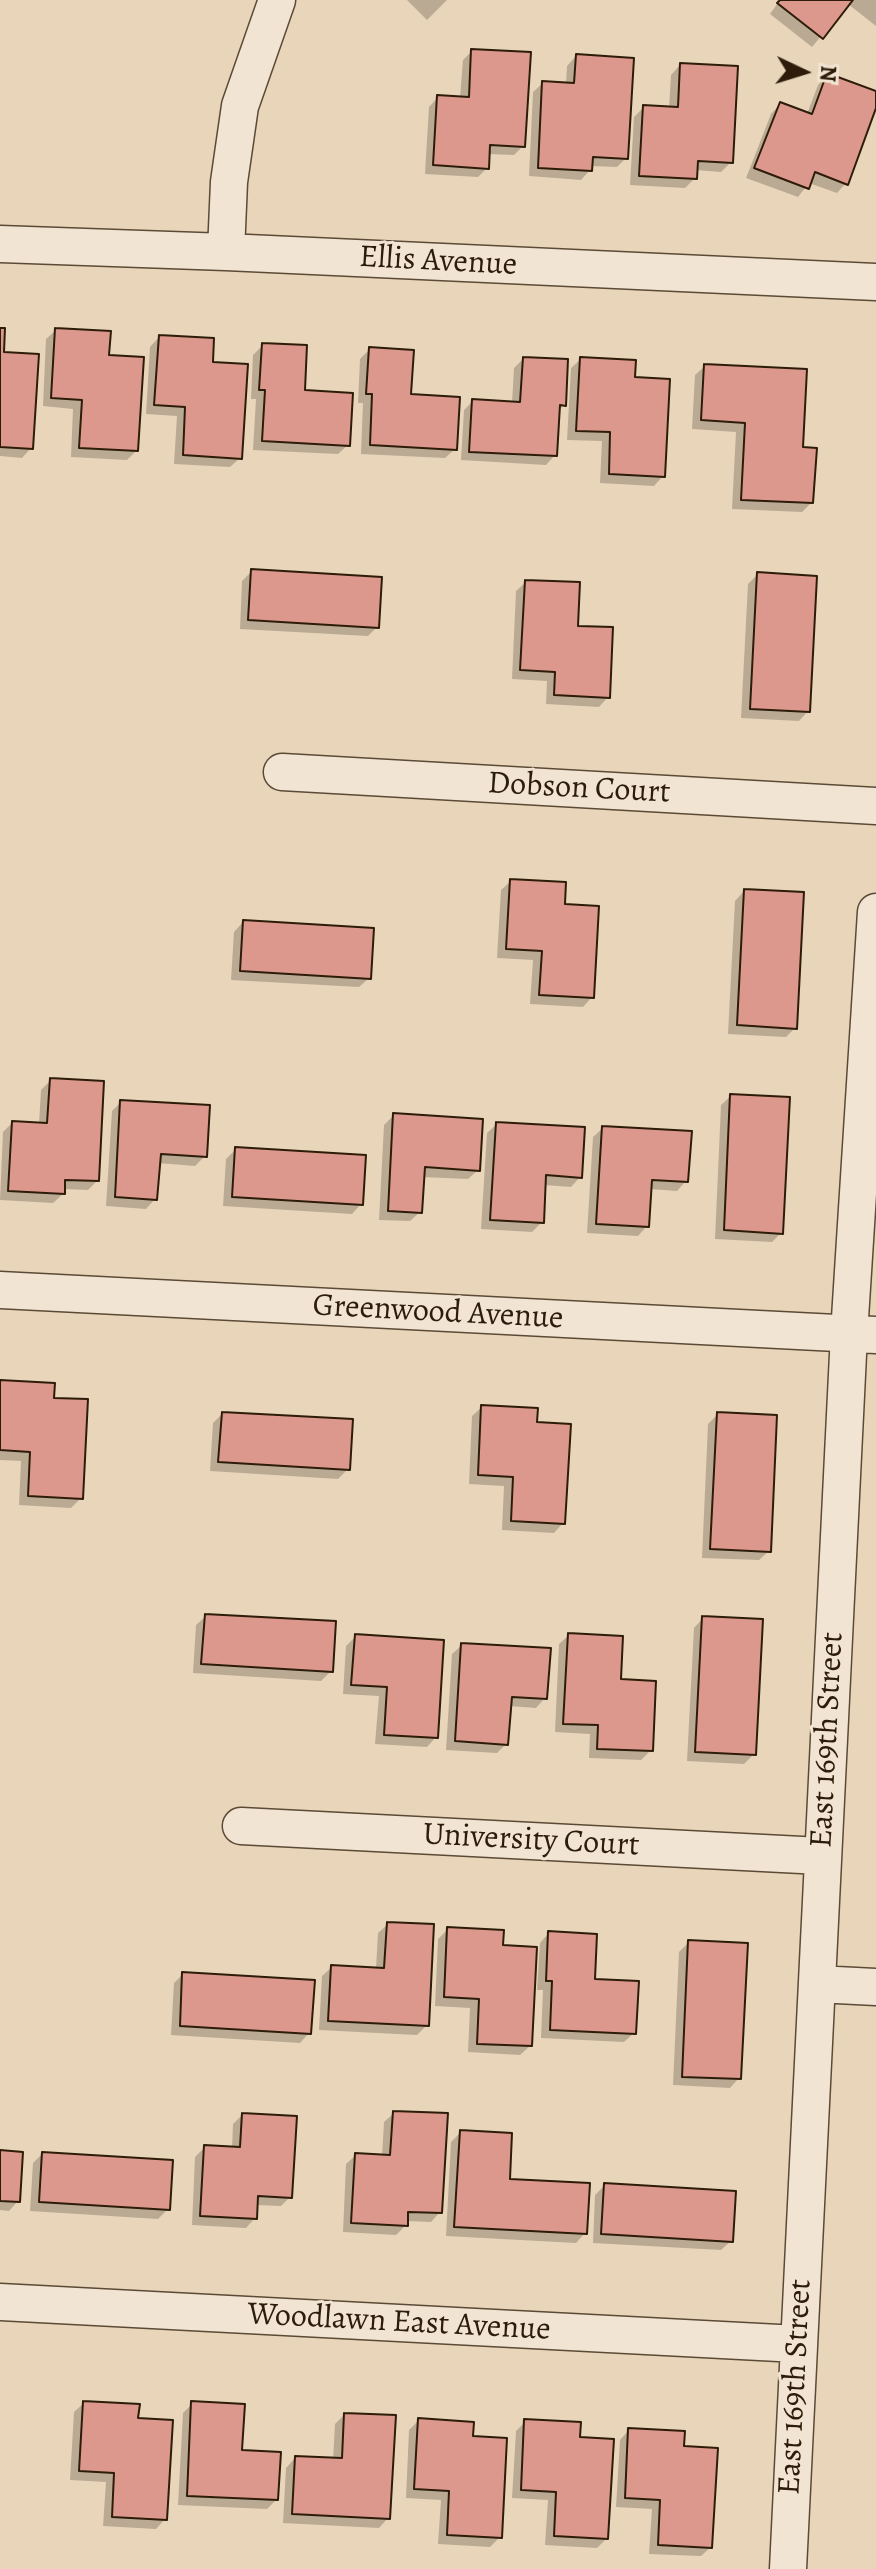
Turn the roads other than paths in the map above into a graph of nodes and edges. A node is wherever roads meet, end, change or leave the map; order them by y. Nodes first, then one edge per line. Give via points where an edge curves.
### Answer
1 (277, 0) edge
2 (0, 244) edge
3 (226, 252) junction
4 (876, 282) edge
5 (282, 772) dead end
6 (876, 806) edge
7 (876, 912) edge
8 (0, 1290) edge
9 (862, 1334) edge
10 (241, 1826) dead end
11 (821, 1856) junction
12 (817, 1984) junction
13 (876, 1987) edge
14 (0, 2302) edge
15 (798, 2344) junction
16 (788, 2569) edge

1 - 3 street via 240,106
2 - 3 street, Ellis Avenue
3 - 4 street, Ellis Avenue
5 - 6 street, Dobson Court
7 - 9 street, East 169th Street
8 - 9 street, Greenwood Avenue
9 - 11 street, East 169th Street
10 - 11 street, University Court
11 - 12 street, East 169th Street
12 - 13 street
12 - 15 street, East 169th Street
14 - 15 street, Woodlawn East Avenue
15 - 16 street, East 169th Street

